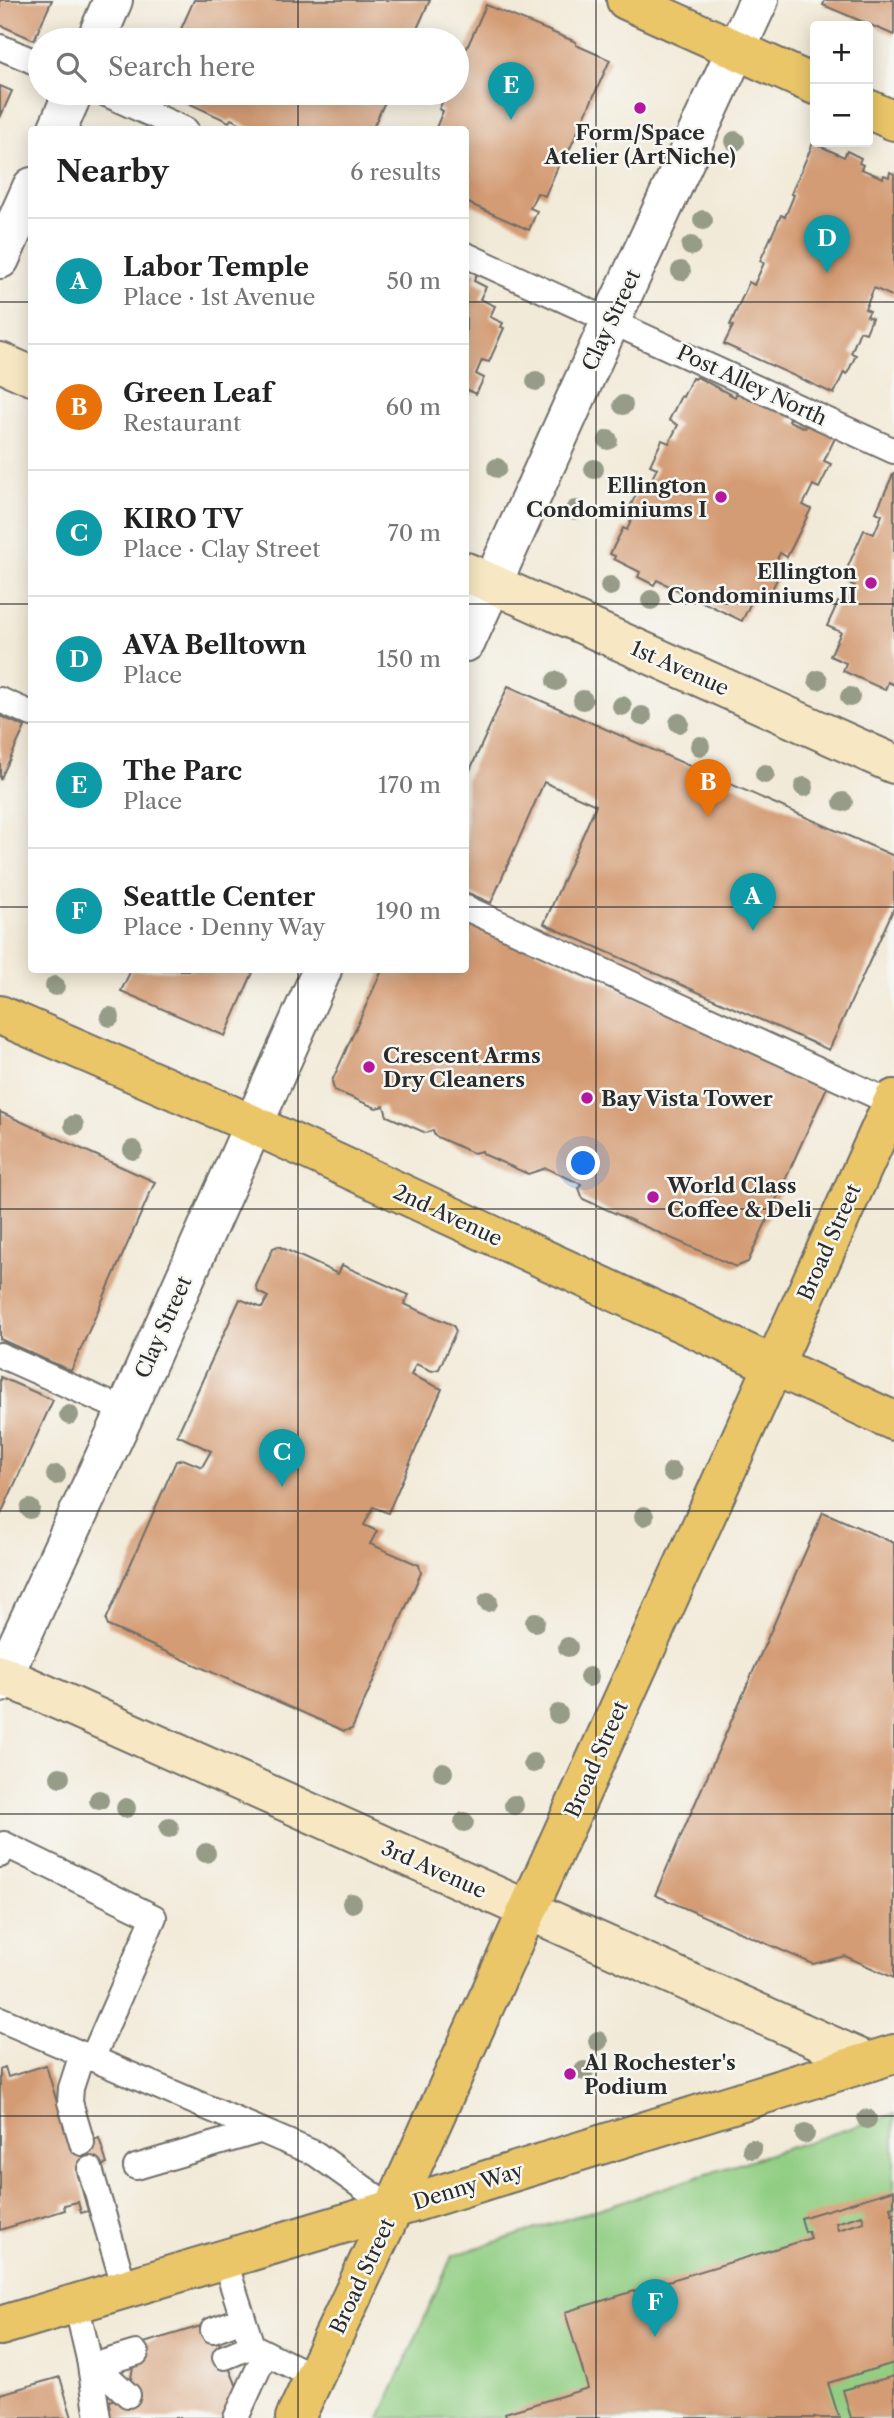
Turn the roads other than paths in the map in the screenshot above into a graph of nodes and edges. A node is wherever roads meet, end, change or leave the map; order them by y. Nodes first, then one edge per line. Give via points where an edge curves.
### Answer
1 (113, 0) edge
2 (626, 0) edge
3 (759, 0) edge
4 (101, 28) edge
5 (0, 47) edge
6 (737, 50) junction
7 (28, 59) edge
8 (813, 84) edge
9 (68, 105) edge
10 (131, 105) edge
11 (873, 111) edge
12 (894, 121) edge
13 (59, 126) edge
14 (177, 126) edge
15 (28, 196) edge
16 (469, 256) edge
17 (0, 259) edge
18 (611, 320) junction
19 (0, 362) edge
20 (28, 374) edge
21 (894, 451) edge
22 (478, 578) edge
23 (469, 626) edge
24 (0, 700) edge
25 (28, 712) edge
26 (894, 764) edge
27 (469, 909) edge
28 (321, 973) edge
29 (0, 1015) edge
30 (893, 1102) edge
31 (252, 1124) junction
32 (0, 1355) edge
33 (773, 1367) junction
34 (126, 1411) junction
35 (894, 1421) edge
36 (1, 1678) edge
37 (0, 1855) edge
38 (528, 1911) junction
39 (0, 2019) edge
40 (87, 2056) junction
41 (881, 2058) edge
42 (259, 2131) junction
43 (82, 2143) dead end
44 (136, 2167) dead end
45 (90, 2169) dead end
46 (393, 2209) junction
47 (224, 2259) junction
48 (125, 2289) junction
49 (76, 2303) junction
50 (243, 2319) junction
51 (1, 2325) edge
52 (214, 2330) dead end
53 (258, 2350) junction
54 (136, 2353) dead end
55 (225, 2357) dead end
56 (93, 2362) junction
57 (314, 2377) junction
58 (128, 2395) dead end
59 (98, 2418) edge
60 (236, 2418) edge
61 (295, 2418) edge

1 - 4 street
2 - 6 main road
3 - 6 street, Clay Street
5 - 7 lane
6 - 8 main road
6 - 18 street, Clay Street
9 - 13 street
10 - 14 lane
11 - 12 main road
15 - 17 street
16 - 18 lane, Post Alley North
18 - 21 lane, Post Alley North
18 - 22 street, Clay Street
19 - 20 main road
22 - 23 street, Clay Street
22 - 26 main road, 1st Avenue
24 - 25 lane
27 - 30 lane
28 - 31 street, Clay Street
29 - 31 main road, 2nd Avenue
30 - 33 main road, Broad Street
31 - 33 main road, 2nd Avenue
31 - 34 street, Clay Street
32 - 34 lane
33 - 35 main road, 2nd Avenue
33 - 38 main road, Broad Street
34 - 36 street, Clay Street
36 - 38 main road, 3rd Avenue
37 - 40 lane via 4,1844 154,1917
38 - 41 main road, 3rd Avenue
38 - 46 main road, Broad Street
39 - 40 lane
40 - 42 lane
40 - 43 lane via 69,2102
41 - 46 main road, Denny Way
42 - 44 lane
42 - 46 lane via 316,2154
45 - 48 lane
46 - 47 main road, Denny Way
46 - 57 main road, Broad Street
47 - 48 main road, Denny Way
47 - 50 lane
48 - 49 main road, Denny Way
49 - 51 main road, Denny Way
49 - 56 lane
50 - 52 lane
50 - 53 lane
53 - 55 lane
53 - 57 lane
53 - 60 lane
54 - 56 lane
56 - 58 lane
56 - 59 lane
57 - 61 main road, Broad Street

